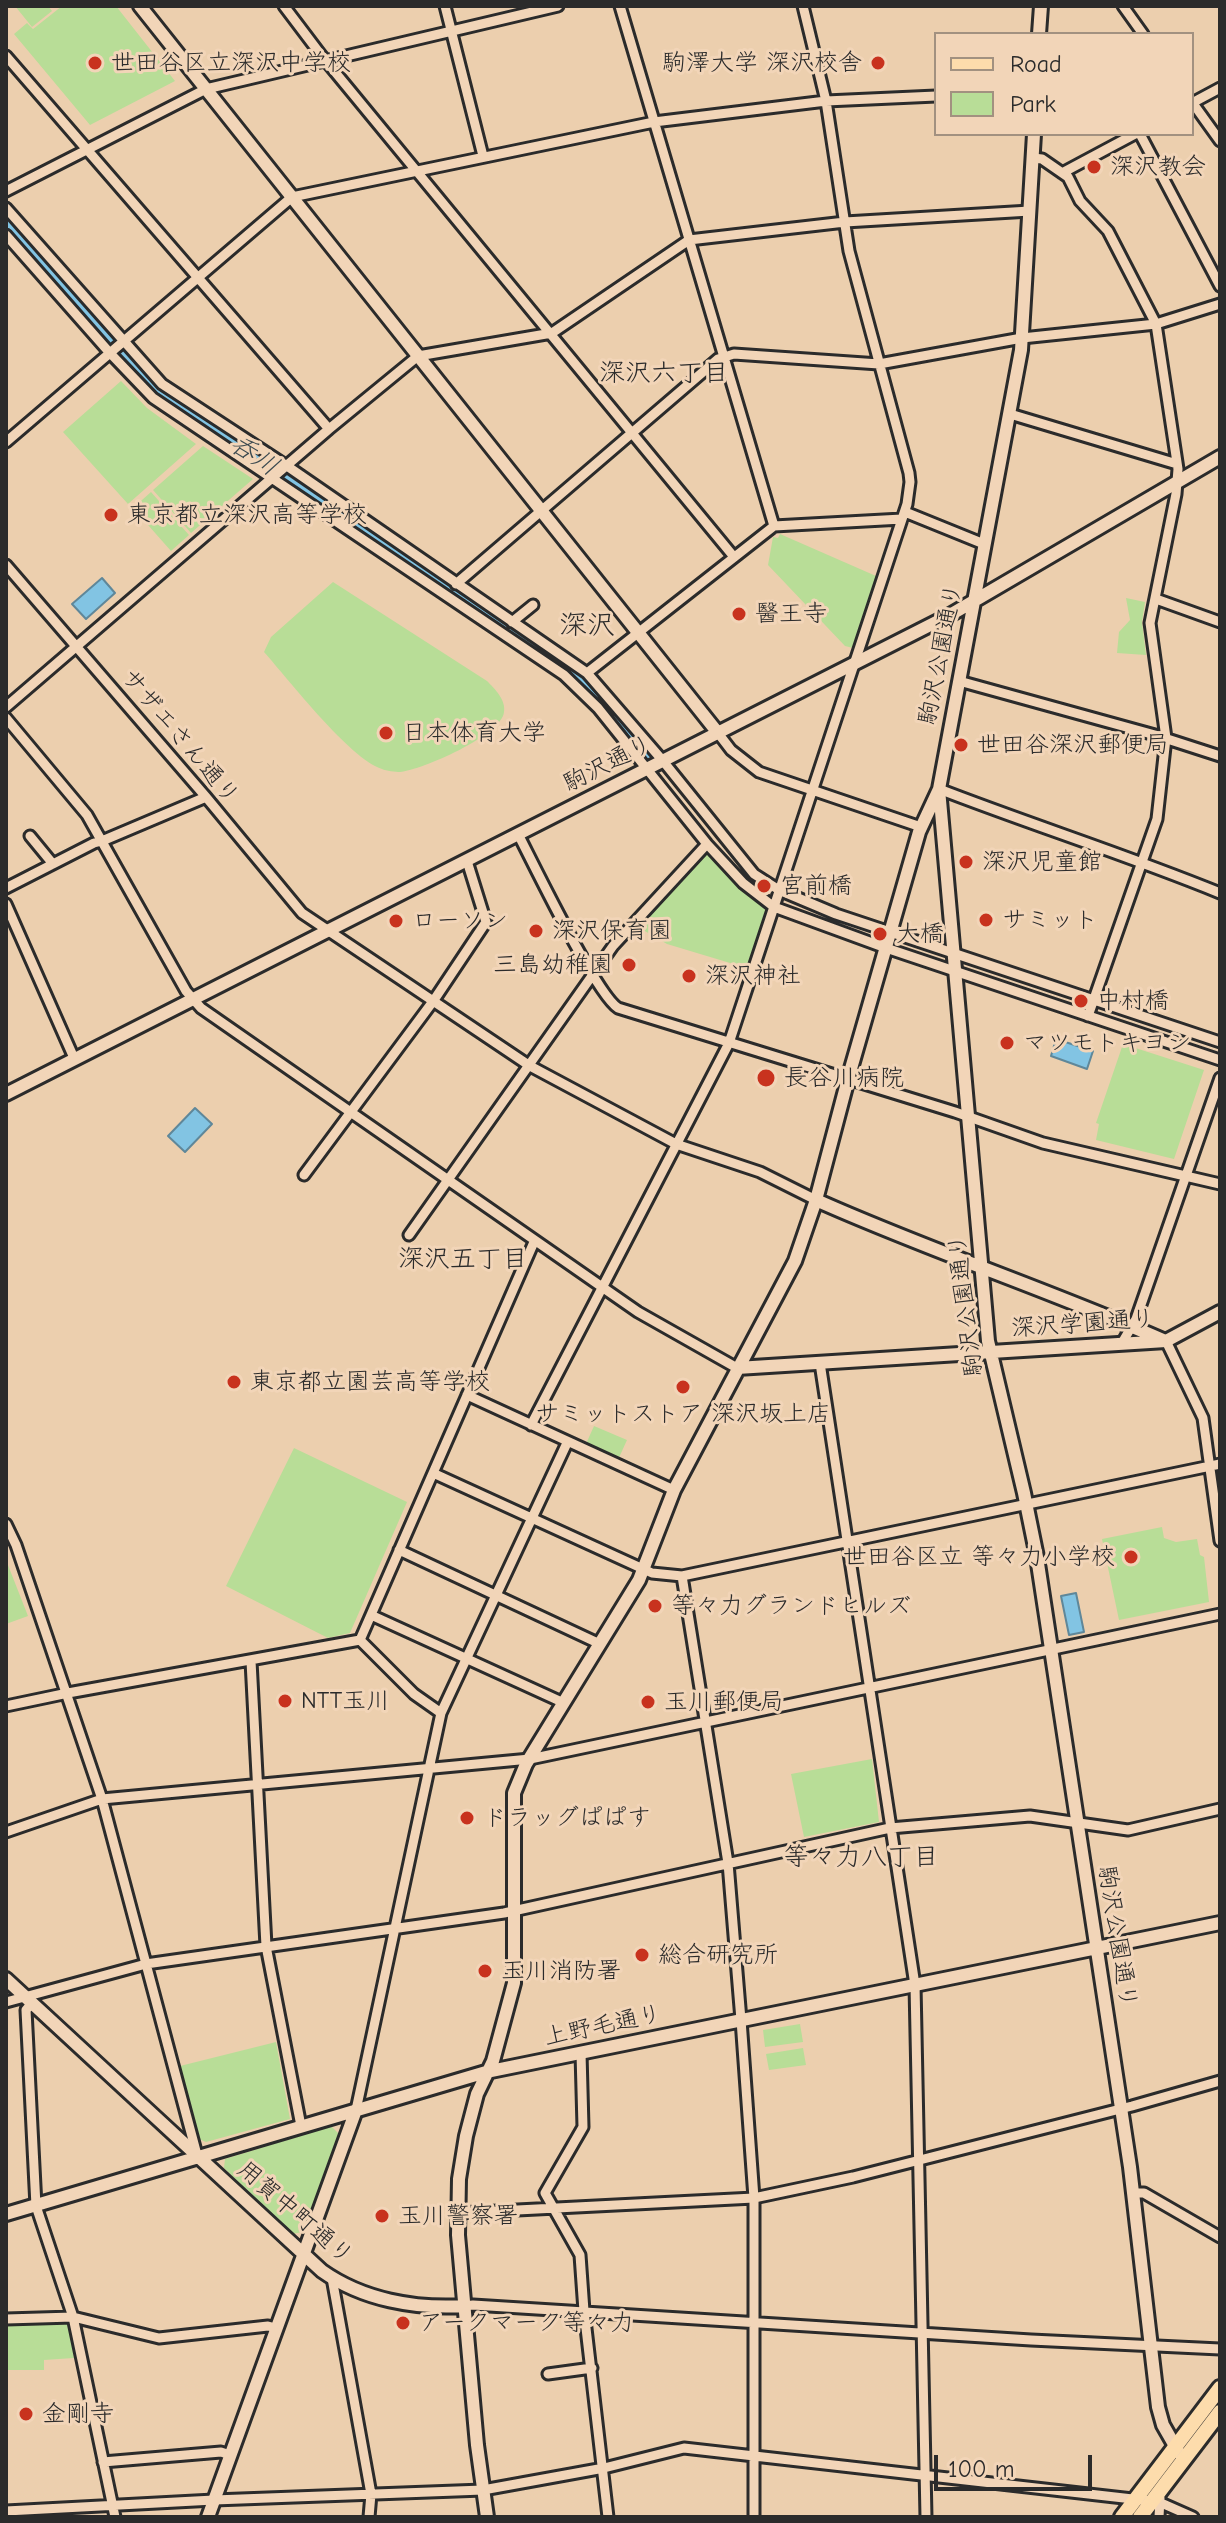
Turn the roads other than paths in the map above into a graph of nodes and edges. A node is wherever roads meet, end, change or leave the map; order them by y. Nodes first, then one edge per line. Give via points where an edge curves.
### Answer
1 (140, 6) edge
2 (284, 6) edge
3 (445, 6) edge
4 (558, 6) edge
5 (620, 6) edge
6 (803, 6) edge
7 (1041, 6) edge
8 (1123, 6) edge
9 (452, 31) junction
10 (1039, 32) edge
11 (1142, 32) edge
12 (6, 56) edge
13 (326, 61) junction
14 (1220, 88) edge
15 (206, 89) junction
16 (934, 96) edge
17 (826, 101) junction
18 (1194, 101) edge
19 (1194, 105) edge
20 (654, 122) junction
21 (1034, 136) edge
22 (1133, 136) edge
23 (1138, 136) edge
24 (1220, 141) edge
25 (88, 151) junction
26 (483, 156) junction
27 (1033, 158) junction
28 (418, 170) junction
29 (1062, 173) junction
30 (6, 191) edge
31 (292, 197) junction
32 (6, 208) edge
33 (1030, 211) junction
34 (845, 222) junction
35 (6, 235) edge
36 (689, 240) junction
37 (197, 277) junction
38 (1220, 286) edge
39 (1220, 304) edge
40 (1156, 324) junction
41 (552, 333) junction
42 (1022, 338) junction
43 (116, 346) junction
44 (725, 355) junction
45 (418, 356) junction
46 (879, 364) junction
47 (1010, 414) junction
48 (329, 429) junction
49 (633, 432) junction
50 (6, 441) edge
51 (1220, 457) edge
52 (1177, 464) junction
53 (286, 467) junction
54 (274, 478) junction
55 (1177, 483) junction
56 (541, 511) junction
57 (904, 516) junction
58 (774, 526) junction
59 (984, 544) junction
60 (734, 557) junction
61 (6, 565) edge
62 (456, 584) junction
63 (1156, 599) junction
64 (972, 602) junction
65 (533, 605) dead end
66 (512, 622) junction
67 (1220, 622) edge
68 (638, 633) junction
69 (77, 646) junction
70 (854, 664) junction
71 (587, 673) junction
72 (959, 681) junction
73 (6, 707) edge
74 (6, 718) edge
75 (718, 733) junction
76 (1166, 738) junction
77 (1220, 756) edge
78 (663, 761) junction
79 (647, 768) junction
80 (939, 789) junction
81 (812, 791) junction
82 (206, 797) junction
83 (921, 827) junction
84 (518, 834) junction
85 (30, 836) dead end
86 (102, 841) junction
87 (707, 844) junction
88 (467, 861) junction
89 (1142, 861) junction
90 (53, 864) junction
91 (6, 888) edge
92 (779, 890) junction
93 (1220, 893) edge
94 (6, 904) edge
95 (774, 907) junction
96 (328, 929) junction
97 (891, 932) junction
98 (886, 948) junction
99 (955, 953) junction
100 (956, 971) junction
101 (593, 975) junction
102 (193, 1000) junction
103 (434, 1000) junction
104 (1094, 1000) junction
105 (1088, 1016) junction
106 (1220, 1042) edge
107 (729, 1043) junction
108 (74, 1058) junction
109 (1220, 1060) edge
110 (530, 1066) junction
111 (1220, 1078) edge
112 (848, 1079) junction
113 (6, 1094) edge
114 (350, 1112) junction
115 (969, 1118) junction
116 (676, 1144) junction
117 (304, 1175) dead end
118 (1186, 1176) junction
119 (448, 1180) junction
120 (1220, 1184) edge
121 (816, 1200) junction
122 (409, 1235) dead end
123 (534, 1242) junction
124 (982, 1267) junction
125 (602, 1288) junction
126 (1220, 1312) edge
127 (1133, 1326) junction
128 (1166, 1341) junction
129 (1122, 1343) junction
130 (990, 1352) junction
131 (820, 1363) junction
132 (737, 1368) junction
133 (467, 1395) junction
134 (531, 1425) junction
135 (567, 1443) junction
136 (1215, 1465) edge
137 (433, 1473) junction
138 (674, 1490) junction
139 (1026, 1504) junction
140 (532, 1519) junction
141 (6, 1524) edge
142 (847, 1541) junction
143 (1220, 1541) edge
144 (11, 1546) edge
145 (399, 1550) junction
146 (644, 1570) junction
147 (682, 1576) junction
148 (496, 1595) junction
149 (1220, 1614) edge
150 (371, 1615) junction
151 (360, 1640) junction
152 (600, 1644) junction
153 (1051, 1650) junction
154 (466, 1659) junction
155 (251, 1661) junction
156 (868, 1687) junction
157 (68, 1693) junction
158 (564, 1703) junction
159 (6, 1706) edge
160 (441, 1713) junction
161 (706, 1722) junction
162 (530, 1759) junction
163 (431, 1767) junction
164 (257, 1783) junction
165 (102, 1799) junction
166 (1220, 1809) edge
167 (1078, 1824) junction
168 (890, 1828) junction
169 (6, 1832) edge
170 (728, 1863) junction
171 (513, 1911) junction
172 (1220, 1923) edge
173 (396, 1928) junction
174 (266, 1946) junction
175 (1097, 1948) junction
176 (146, 1964) junction
177 (6, 1979) edge
178 (915, 1985) junction
179 (29, 2000) junction
180 (6, 2002) edge
181 (741, 2020) junction
182 (581, 2053) junction
183 (486, 2072) junction
184 (1220, 2081) edge
185 (1121, 2109) junction
186 (356, 2110) junction
187 (301, 2126) junction
188 (198, 2158) junction
189 (919, 2160) junction
190 (1133, 2193) junction
191 (754, 2198) junction
192 (36, 2206) junction
193 (553, 2208) junction
194 (458, 2213) junction
195 (6, 2214) edge
196 (1220, 2237) edge
197 (303, 2256) junction
198 (332, 2278) junction
199 (464, 2306) junction
200 (584, 2311) junction
201 (73, 2317) junction
202 (6, 2319) edge
203 (754, 2323) junction
204 (276, 2328) junction
205 (922, 2332) junction
206 (1152, 2345) junction
207 (1220, 2349) edge
208 (592, 2368) junction
209 (548, 2374) dead end
210 (1220, 2388) edge
211 (1220, 2412) edge
212 (1176, 2447) junction
213 (754, 2454) junction
214 (230, 2455) junction
215 (1184, 2460) junction
216 (103, 2462) junction
217 (1161, 2467) junction
218 (604, 2468) junction
219 (925, 2474) junction
220 (483, 2490) junction
221 (371, 2494) junction
222 (1157, 2498) junction
223 (214, 2500) junction
224 (1134, 2501) junction
225 (112, 2506) junction
226 (6, 2511) edge
227 (115, 2517) edge
228 (208, 2517) edge
229 (369, 2517) edge
230 (487, 2517) edge
231 (608, 2517) edge
232 (754, 2517) edge
233 (926, 2517) edge
234 (1122, 2517) edge
235 (1140, 2517) edge
236 (1159, 2517) edge
237 (1193, 2517) edge

1 - 15 street
2 - 13 street
3 - 9 street
4 - 9 street
5 - 20 street
6 - 17 street
7 - 10 street
8 - 11 street
9 - 13 street
9 - 26 street
12 - 25 street
13 - 15 street
13 - 28 street
14 - 18 street
15 - 25 street
15 - 31 street
16 - 17 street
17 - 20 street
17 - 34 street
19 - 24 street
20 - 26 street
20 - 36 street
21 - 27 street, 駒沢公園通り
22 - 29 street
23 - 38 street
25 - 30 street
25 - 37 street
26 - 28 street
27 - 29 street
27 - 33 street, 駒沢公園通り
28 - 31 street
28 - 41 street
29 - 40 street via 1108,231
31 - 37 street
31 - 45 street
32 - 43 street
33 - 34 street
33 - 42 street, 駒沢公園通り
34 - 36 street
34 - 46 street
35 - 43 street
36 - 41 street
36 - 44 street
37 - 43 street
37 - 48 street
39 - 40 street
40 - 42 street
40 - 52 street
41 - 45 street
41 - 49 street
42 - 46 street
42 - 47 street, 駒沢公園通り
43 - 50 street
43 - 53 street via 162,384
43 - 54 street via 153,398
44 - 46 street
44 - 49 street
44 - 58 street
45 - 48 street
45 - 56 street
46 - 57 street via 909,473
47 - 52 street
47 - 59 street, 駒沢公園通り
48 - 53 street
49 - 56 street
49 - 60 street
51 - 55 street, 駒沢通り
52 - 55 street
53 - 54 street
53 - 62 street
54 - 69 street
54 - 79 street via 564,675
55 - 63 street
55 - 64 street, 駒沢通り
56 - 62 street
56 - 68 street
57 - 58 street
57 - 59 street
57 - 70 street
58 - 60 street
59 - 64 street, 駒沢公園通り
60 - 68 street
61 - 69 street, サザエさん通り
62 - 66 street
63 - 67 street
63 - 76 street via 1150,623
64 - 70 street, 駒沢通り
64 - 72 street, 駒沢公園通り
65 - 66 street
66 - 71 street
68 - 71 street
68 - 75 street
69 - 73 street
69 - 82 street, サザエさん通り
70 - 75 street, 駒沢通り
70 - 81 street
71 - 78 street
72 - 76 street
72 - 80 street, 駒沢公園通り
74 - 86 street via 87,815
75 - 78 street, 駒沢通り
75 - 81 street via 759,772
76 - 77 street
76 - 89 street via 1157,819
78 - 79 street, 駒沢通り
78 - 92 street via 754,874
79 - 84 street, 駒沢通り
79 - 87 street
80 - 83 street
80 - 89 street
80 - 99 street, 駒沢公園通り
81 - 83 street
81 - 92 street
82 - 86 street
82 - 96 street, サザエさん通り via 302,913
83 - 97 street
84 - 88 street, 駒沢通り
84 - 101 street
85 - 90 street
86 - 90 street
86 - 102 street
87 - 95 street
87 - 101 street
88 - 96 street, 駒沢通り
88 - 103 street via 486,922
89 - 93 street
89 - 104 street
90 - 91 street
92 - 95 street
92 - 97 street
94 - 108 street
95 - 98 street
95 - 107 street
96 - 102 street, 駒沢通り
96 - 103 street, サザエさん通り
97 - 98 street
97 - 99 street
98 - 100 street
98 - 112 street
99 - 100 street, 駒沢公園通り
99 - 104 street
100 - 105 street
100 - 115 street, 駒沢公園通り
101 - 107 street via 618,1008
101 - 110 street
102 - 108 street, 駒沢通り
102 - 114 street
103 - 110 street, サザエさん通り
103 - 114 street
104 - 105 street
104 - 106 street
105 - 109 street
107 - 112 street
107 - 116 street
108 - 113 street, 駒沢通り
110 - 116 street, サザエさん通り
110 - 119 street
111 - 118 street
112 - 115 street
112 - 121 street
114 - 117 street
114 - 119 street
115 - 118 street via 1043,1143
115 - 124 street, 駒沢公園通り
116 - 121 street, サザエさん通り via 760,1172
116 - 125 street
118 - 120 street
118 - 127 street
119 - 122 street
119 - 123 street
121 - 124 street
121 - 132 street via 795,1261
123 - 125 street
123 - 133 street
124 - 127 street
124 - 130 street, 駒沢公園通り
125 - 132 street
125 - 134 street
126 - 128 street, 深沢学園通り
127 - 128 street
127 - 129 street
128 - 129 street, 深沢学園通り
128 - 136 street via 1203,1418
129 - 130 street, 深沢学園通り
130 - 131 street, 深沢学園通り
130 - 139 street, 駒沢公園通り
131 - 132 street, 深沢学園通り
131 - 142 street
132 - 138 street
133 - 134 street
133 - 137 street
134 - 135 street
135 - 138 street
135 - 140 street
136 - 139 street
136 - 143 street
137 - 140 street
137 - 145 street
138 - 146 street
139 - 142 street
139 - 153 street, 駒沢公園通り
140 - 146 street
140 - 148 street
141 - 144 street
142 - 147 street
142 - 156 street
144 - 157 street
145 - 148 street
145 - 150 street
146 - 147 street
146 - 152 street
147 - 161 street
148 - 152 street
148 - 154 street
149 - 153 street
150 - 151 street
150 - 154 street
151 - 155 street
151 - 160 street
152 - 158 street
153 - 156 street
153 - 167 street, 駒沢公園通り
154 - 158 street
154 - 160 street
155 - 157 street
155 - 164 street
156 - 161 street
156 - 168 street
157 - 159 street
157 - 165 street
158 - 162 street
160 - 163 street
161 - 162 street
161 - 170 street
162 - 163 street
162 - 171 street via 513,1799
163 - 164 street
163 - 173 street
164 - 165 street
164 - 174 street
165 - 169 street
165 - 176 street
166 - 167 street via 1128,1830
167 - 168 street via 1030,1816
167 - 175 street, 駒沢公園通り
168 - 170 street
168 - 178 street
170 - 171 street
170 - 181 street
171 - 173 street
171 - 183 street via 512,1997
172 - 175 street, 上野毛通り
173 - 174 street
173 - 186 street
174 - 176 street
174 - 187 street
175 - 178 street, 上野毛通り
175 - 185 street, 駒沢公園通り
176 - 179 street
176 - 188 street
177 - 179 street, 用賀中町通り
178 - 181 street, 上野毛通り
178 - 189 street
179 - 180 street
179 - 188 street, 用賀中町通り
179 - 192 street
181 - 182 street, 上野毛通り
181 - 191 street
182 - 183 street, 上野毛通り
182 - 193 street via 583,2127 545,2193
183 - 186 street, 上野毛通り
183 - 194 street via 466,2136
184 - 185 street
185 - 189 street
185 - 190 street, 駒沢公園通り
186 - 187 street, 上野毛通り
186 - 197 street
187 - 188 street, 上野毛通り
188 - 192 street, 上野毛通り
188 - 197 street, 用賀中町通り
189 - 191 street
189 - 205 street
190 - 196 street via 1144,2193
190 - 206 street, 駒沢公園通り
191 - 193 street
191 - 203 street
192 - 195 street, 上野毛通り
192 - 201 street
193 - 194 street
193 - 200 street via 580,2255
194 - 199 street
197 - 198 street, 用賀中町通り
197 - 204 street
198 - 199 street, 用賀中町通り via 389,2301
198 - 221 street
199 - 200 street
199 - 220 street
200 - 203 street
200 - 208 street
201 - 202 street
201 - 204 street via 159,2338
201 - 216 street
203 - 205 street
203 - 213 street
204 - 214 street
205 - 206 street
205 - 219 street
206 - 207 street
206 - 212 street, 駒沢公園通り via 1159,2413
208 - 209 street
208 - 218 street
210 - 212 main road
211 - 215 main road
212 - 215 street, 駒沢公園通り
212 - 217 main road
213 - 218 street via 684,2448
213 - 219 street
213 - 232 street
214 - 216 street
214 - 223 street
215 - 222 main road
216 - 225 street
217 - 222 street
217 - 224 main road
218 - 220 street
218 - 231 street
219 - 224 street
219 - 233 street
220 - 221 street
220 - 230 street
221 - 223 street
221 - 229 street
222 - 224 street
222 - 235 main road
222 - 236 street
222 - 237 street
223 - 225 street
223 - 228 street
224 - 234 main road
225 - 226 street
225 - 227 street

